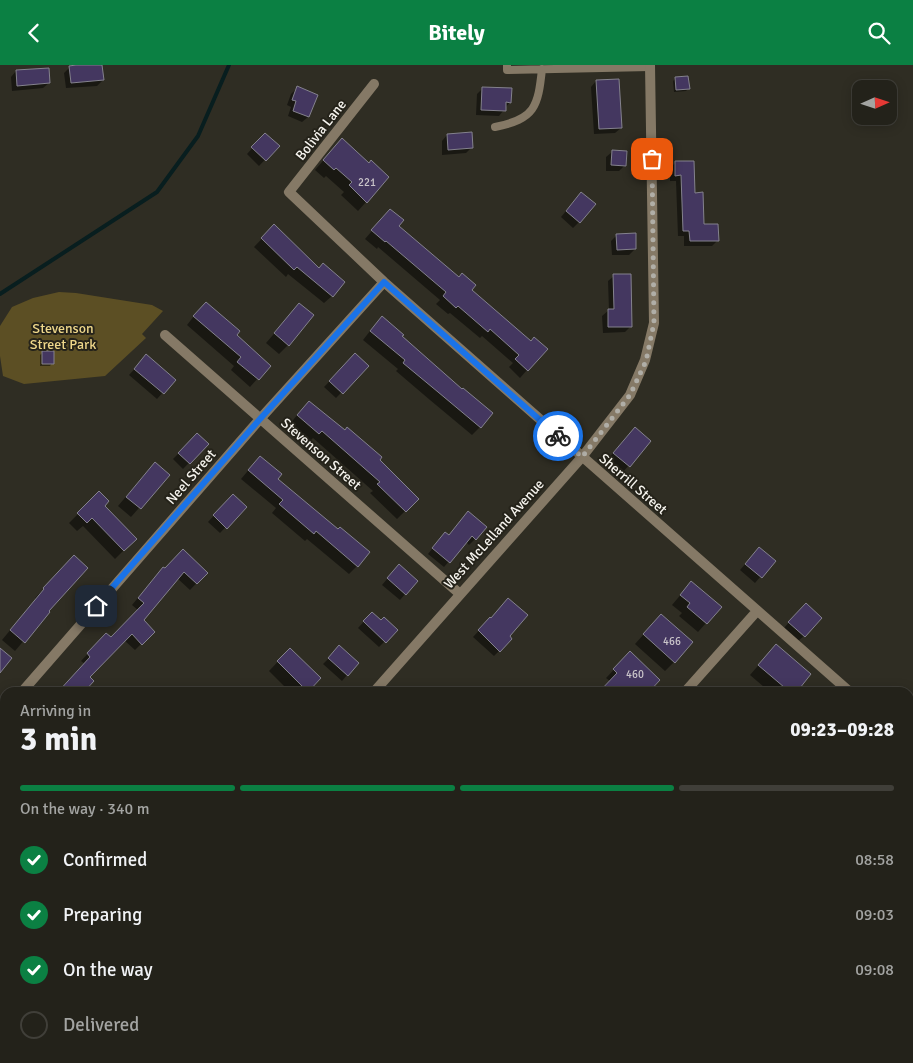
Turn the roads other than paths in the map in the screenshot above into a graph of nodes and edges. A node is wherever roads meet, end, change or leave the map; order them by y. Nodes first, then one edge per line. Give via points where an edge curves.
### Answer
1 (507, 65) edge
2 (650, 66) edge
3 (542, 69) junction
4 (374, 84) dead end
5 (495, 127) dead end
6 (289, 192) joint
7 (384, 282) junction
8 (165, 335) dead end
9 (260, 419) junction
10 (582, 457) junction
11 (460, 593) junction
12 (757, 611) junction
13 (26, 687) edge
14 (378, 687) edge
15 (689, 687) edge
16 (844, 687) edge

1 - 3 lane via 507,70
2 - 3 lane
2 - 10 street, West McLelland Avenue via 654,323 646,361 630,395
3 - 5 lane via 540,91 532,110 517,122
4 - 6 street, Bolivia Lane
6 - 7 street, Sherrill Street
7 - 9 street, Neel Street
7 - 10 street, Sherrill Street
8 - 9 street, Stevenson Street
9 - 11 street, Stevenson Street
9 - 13 street, Neel Street
10 - 11 street, West McLelland Avenue
10 - 12 street, Sherrill Street
11 - 14 street, West McLelland Avenue
12 - 15 street
12 - 16 street, Sherrill Street

